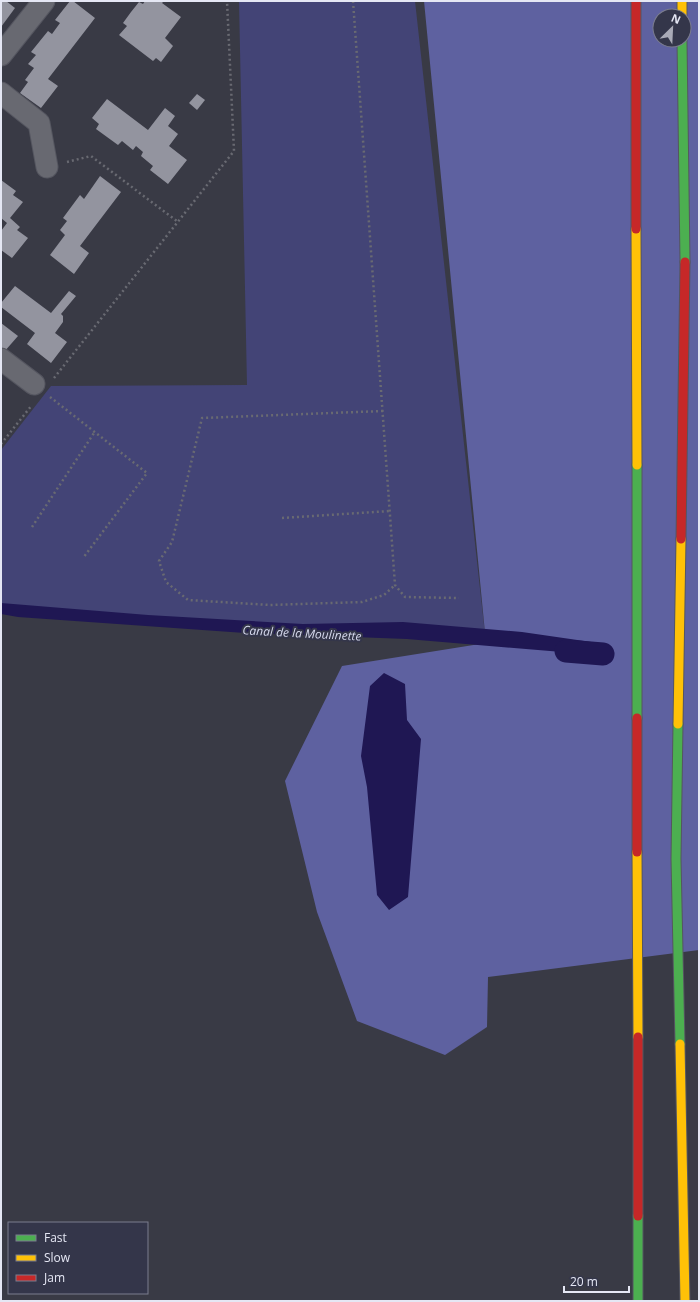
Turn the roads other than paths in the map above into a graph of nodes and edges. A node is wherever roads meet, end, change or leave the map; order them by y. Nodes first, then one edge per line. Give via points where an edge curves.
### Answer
1 (44, 1) edge
2 (636, 1) edge
3 (682, 48) edge
4 (1, 55) edge
5 (1, 93) edge
6 (47, 167) road end
7 (693, 170) dead end
8 (685, 238) junction
9 (1, 359) edge
10 (39, 388) road end
11 (638, 1301) edge
12 (685, 1301) edge

1 - 4 street
2 - 11 highway
3 - 8 highway
5 - 6 street via 39,123
7 - 8 highway
8 - 12 highway via 676,859
9 - 10 street

